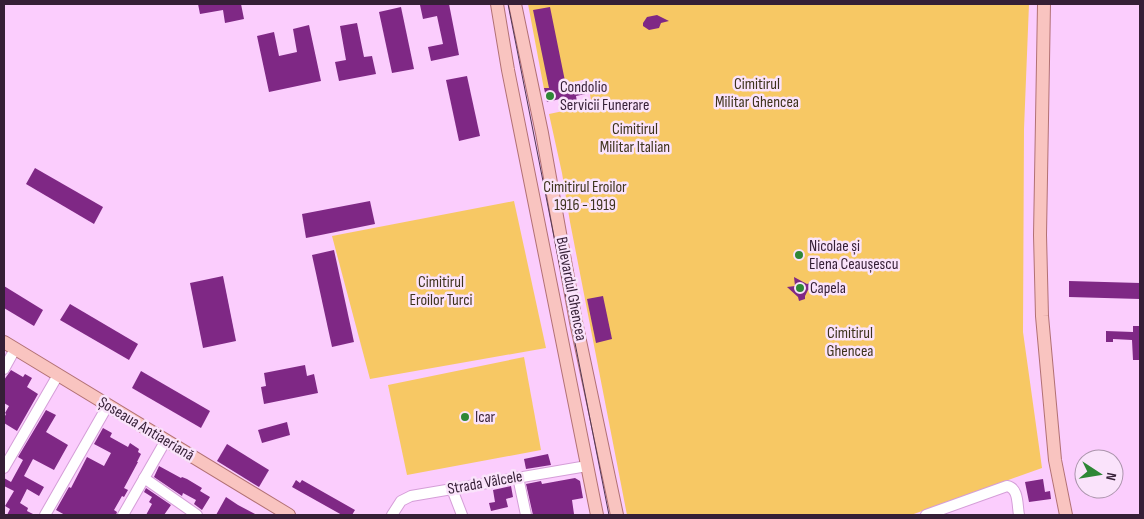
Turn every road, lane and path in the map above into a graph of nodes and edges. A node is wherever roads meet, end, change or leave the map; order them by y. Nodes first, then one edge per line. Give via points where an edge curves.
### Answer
1 (497, 4) edge
2 (515, 4) edge
3 (1044, 4) edge
4 (524, 48) junction
5 (505, 52) junction
6 (578, 330) junction
7 (561, 334) junction
8 (4, 342) edge
9 (15, 349) junction
10 (4, 369) edge
11 (58, 375) junction
12 (108, 406) junction
13 (166, 440) junction
14 (587, 466) junction
15 (4, 468) edge
16 (518, 477) junction
17 (144, 478) junction
18 (452, 489) junction
19 (126, 514) edge
20 (45, 515) edge
21 (196, 515) edge
22 (289, 515) edge
23 (392, 515) edge
24 (462, 515) edge
25 (526, 515) edge
26 (597, 515) edge
27 (617, 515) edge
28 (926, 515) edge
29 (1019, 515) edge
30 (1066, 515) edge

1 - 5 main road, Bulevardul Ghencea
2 - 4 main road, Bulevardul Ghencea
3 - 30 main road via 1040,216 1042,316 1056,460
4 - 5 main road
4 - 6 main road, Bulevardul Ghencea
5 - 7 main road, Bulevardul Ghencea
6 - 7 main road
6 - 27 main road, Bulevardul Ghencea
7 - 14 main road, Bulevardul Ghencea
8 - 9 main road, Șoseaua Antiaeriană
9 - 10 street
9 - 11 main road, Șoseaua Antiaeriană
11 - 12 main road, Șoseaua Antiaeriană
11 - 15 street
12 - 13 main road, Șoseaua Antiaeriană
12 - 20 street
13 - 17 street
13 - 22 main road, Șoseaua Antiaeriană
14 - 16 street, Strada Vâlcele
14 - 26 main road, Bulevardul Ghencea
16 - 18 street, Strada Vâlcele
16 - 25 street
17 - 19 street
17 - 21 street
18 - 23 street, Strada Vâlcele via 406,498 400,501
18 - 24 street
28 - 29 street via 1007,486 1015,490

